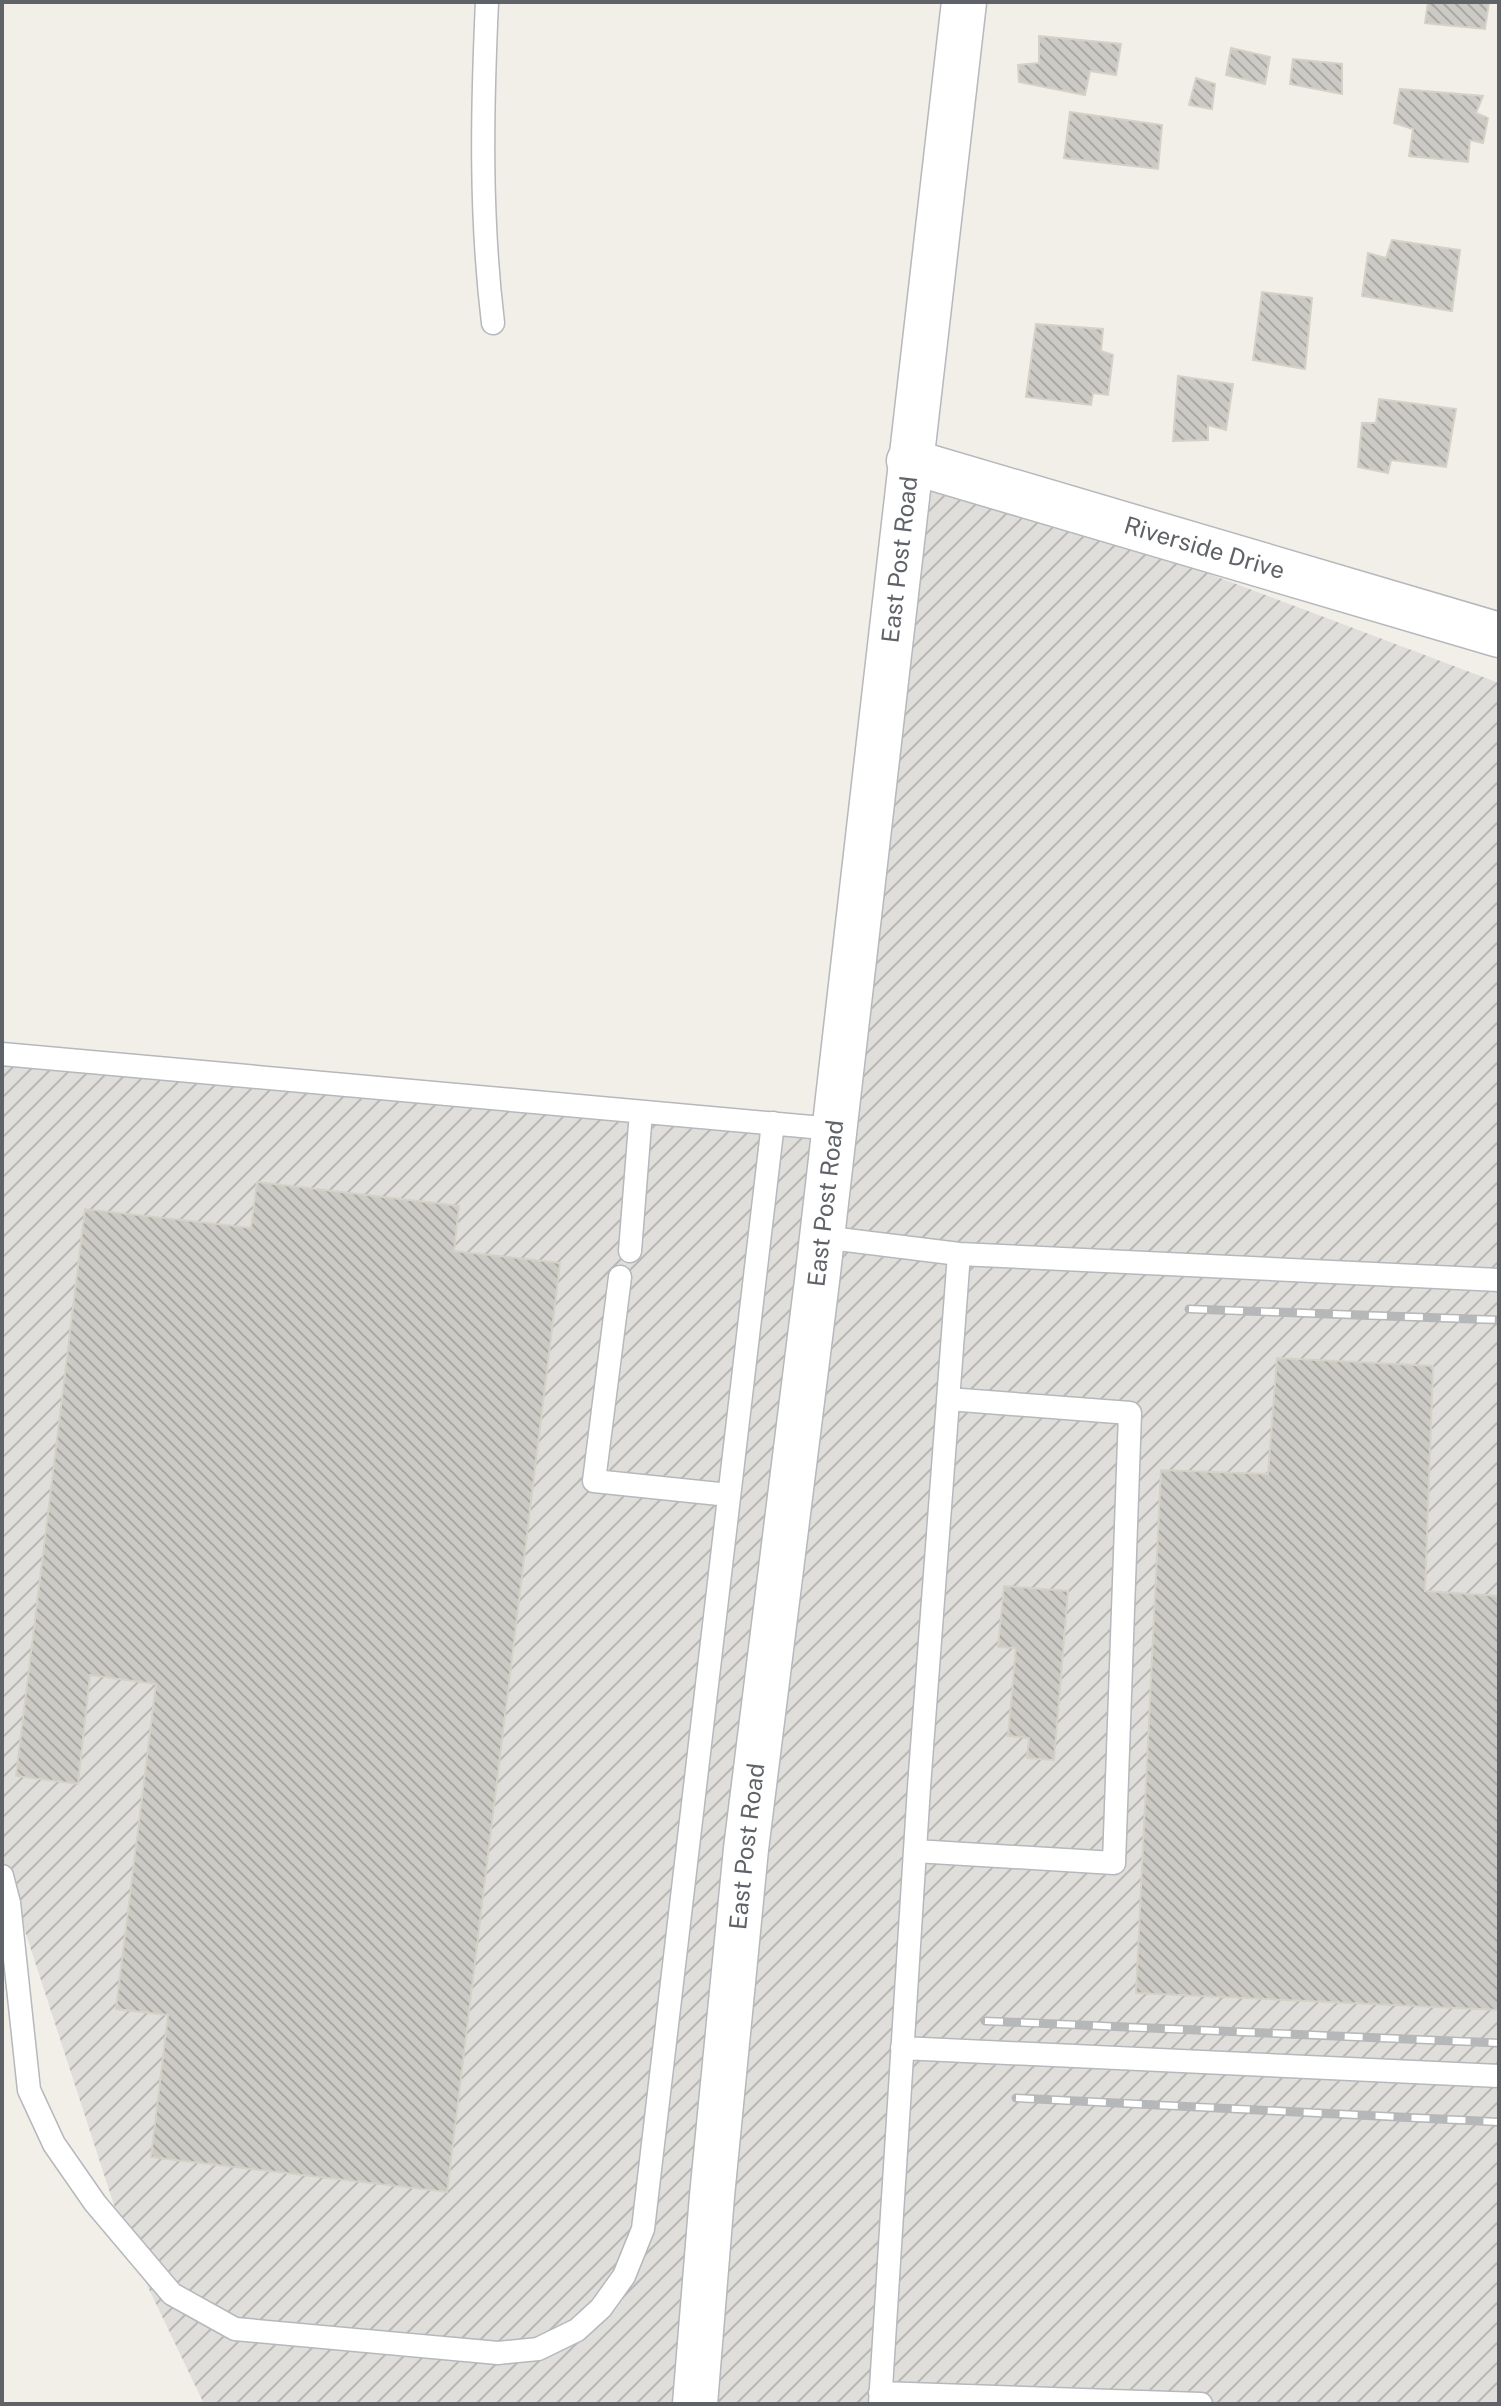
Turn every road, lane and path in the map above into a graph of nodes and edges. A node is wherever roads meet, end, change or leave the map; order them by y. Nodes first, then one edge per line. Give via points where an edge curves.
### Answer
1 (487, 2) edge
2 (964, 2) edge
3 (493, 323) dead end
4 (909, 461) junction
5 (1499, 635) edge
6 (2, 1054) edge
7 (641, 1112) junction
8 (773, 1123) junction
9 (834, 1129) junction
10 (822, 1237) junction
11 (630, 1251) dead end
12 (959, 1254) junction
13 (620, 1277) dead end
14 (1499, 1280) edge
15 (948, 1399) junction
16 (729, 1495) junction
17 (915, 1851) junction
18 (2, 1876) edge
19 (902, 2048) junction
20 (1499, 2076) edge
21 (880, 2398) edge
22 (695, 2404) edge
23 (1201, 2404) edge

1 - 3 lane via 482,123
2 - 4 street, East Post Road
4 - 5 street, Riverside Drive
4 - 9 street, East Post Road
6 - 7 lane
7 - 8 lane
7 - 11 lane
8 - 9 lane
8 - 16 lane
9 - 10 street, East Post Road
10 - 12 lane
10 - 22 street, East Post Road via 746,1849
12 - 14 lane
12 - 15 lane
13 - 16 lane via 594,1481
15 - 17 lane
15 - 17 lane via 1130,1413 1114,1863
16 - 18 lane via 643,2229 624,2276 577,2330 538,2349 498,2353 235,2329 172,2294 95,2203 54,2144 29,2090
17 - 19 lane
19 - 20 lane
19 - 21 lane
21 - 23 lane

